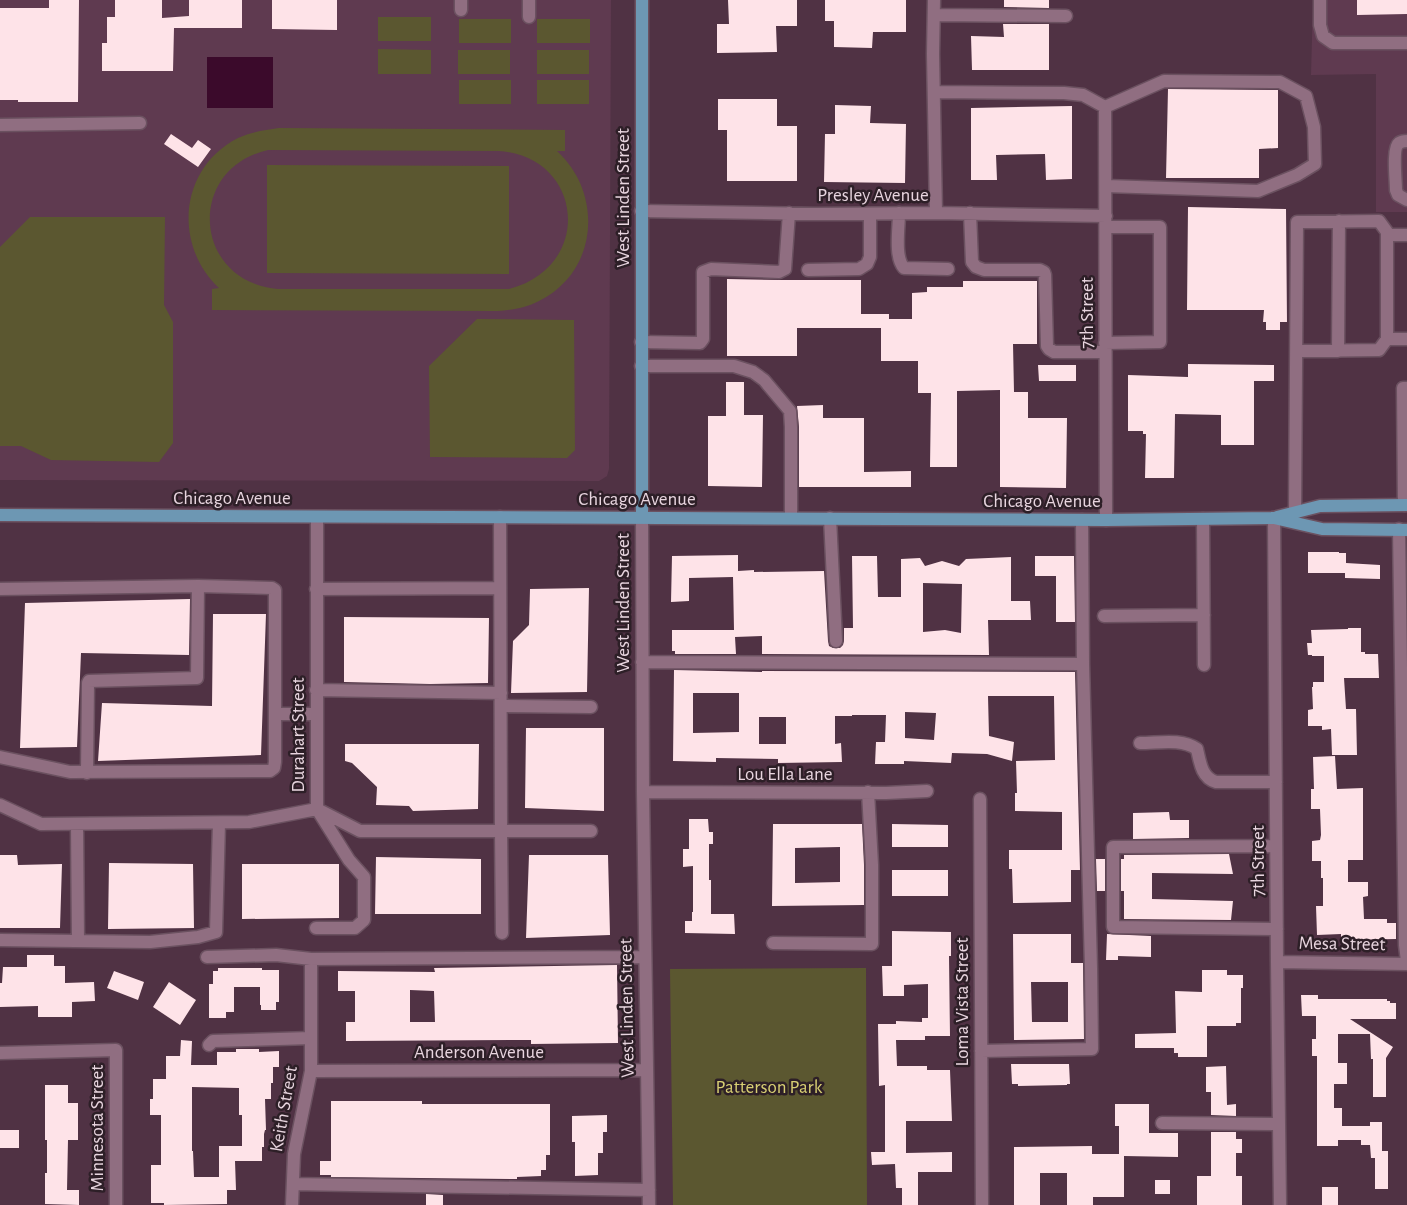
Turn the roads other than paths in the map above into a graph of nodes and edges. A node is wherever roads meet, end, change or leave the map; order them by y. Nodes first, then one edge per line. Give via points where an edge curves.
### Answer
1 (529, 0) edge
2 (642, 0) edge
3 (934, 0) edge
4 (1320, 0) edge
5 (934, 15) junction
6 (1066, 16) dead end
7 (529, 17) dead end
8 (1407, 43) edge
9 (934, 92) junction
10 (1105, 107) junction
11 (140, 123) dead end
12 (0, 125) edge
13 (1407, 141) edge
14 (1106, 186) junction
15 (1407, 200) edge
16 (641, 211) junction
17 (789, 213) junction
18 (899, 213) junction
19 (936, 213) junction
20 (970, 213) junction
21 (870, 214) junction
22 (1106, 221) junction
23 (1339, 221) junction
24 (1407, 235) edge
25 (1387, 236) junction
26 (948, 269) dead end
27 (808, 270) dead end
28 (1387, 339) junction
29 (1407, 339) edge
30 (642, 342) junction
31 (1105, 347) junction
32 (1296, 351) junction
33 (1338, 351) junction
34 (642, 366) junction
35 (1407, 388) edge
36 (1406, 505) edge
37 (1295, 512) junction
38 (0, 515) edge
39 (316, 517) junction
40 (500, 517) junction
41 (642, 517) junction
42 (791, 518) junction
43 (830, 518) junction
44 (1203, 518) junction
45 (1274, 518) junction
46 (1082, 520) junction
47 (1106, 520) junction
48 (1403, 530) edge
49 (198, 586) junction
50 (500, 588) junction
51 (0, 589) edge
52 (316, 589) junction
53 (1404, 607) edge
54 (1204, 614) junction
55 (1104, 616) dead end
56 (836, 641) dead end
57 (642, 662) junction
58 (1083, 664) junction
59 (1204, 665) dead end
60 (316, 690) junction
61 (501, 693) junction
62 (501, 706) junction
63 (591, 707) dead end
64 (275, 714) junction
65 (316, 714) junction
66 (1140, 743) dead end
67 (0, 757) edge
68 (87, 773) junction
69 (1276, 782) junction
70 (927, 791) dead end
71 (643, 792) junction
72 (868, 792) junction
73 (980, 799) dead end
74 (0, 805) edge
75 (317, 809) junction
76 (219, 823) junction
77 (77, 824) junction
78 (501, 831) junction
79 (591, 831) dead end
80 (1276, 846) junction
81 (316, 928) dead end
82 (1277, 929) junction
83 (502, 933) dead end
84 (0, 940) edge
85 (78, 941) junction
86 (773, 943) dead end
87 (207, 957) dead end
88 (645, 957) junction
89 (311, 959) junction
90 (1277, 962) junction
91 (1407, 962) edge
92 (311, 1038) junction
93 (209, 1045) dead end
94 (981, 1051) junction
95 (0, 1053) edge
96 (647, 1070) junction
97 (311, 1071) junction
98 (1162, 1123) dead end
99 (1279, 1124) junction
100 (293, 1184) junction
101 (649, 1190) junction
102 (116, 1205) edge
103 (292, 1205) edge
104 (649, 1205) edge
105 (982, 1205) edge
106 (1280, 1205) edge

1 - 7 street
2 - 16 main road, West Linden Street
3 - 5 street
4 - 8 street via 1323,36 1333,43
5 - 6 street
5 - 9 street
9 - 10 street via 1064,93 1083,95
9 - 19 street
10 - 14 street, 7th Street
10 - 14 street via 1164,81 1280,82 1306,96 1314,127 1315,164 1258,191
11 - 12 street
13 - 15 street via 1398,143 1395,151 1396,190
14 - 22 street, 7th Street
16 - 17 street, Presley Avenue
16 - 30 main road, West Linden Street
17 - 21 street, Presley Avenue
17 - 30 street via 785,269 779,272 711,269 704,272 704,339 700,343
18 - 19 street, Presley Avenue
18 - 21 street, Presley Avenue
18 - 26 street via 898,254 904,268
19 - 20 street, Presley Avenue
20 - 22 street, Presley Avenue
20 - 31 street via 972,262 976,267 984,270 1040,270 1046,274 1049,349 1054,352
21 - 27 street via 870,257 866,264 859,269
22 - 31 street, 7th Street
22 - 31 street, Presley Avenue via 1160,227 1160,342
23 - 25 street via 1379,221
23 - 32 street via 1297,222
23 - 33 street
24 - 25 street
25 - 28 street
28 - 29 street
28 - 33 street via 1379,350
30 - 34 main road, West Linden Street
31 - 47 street, 7th Street
32 - 33 street
32 - 37 street
34 - 41 main road, West Linden Street
34 - 42 street via 734,366 764,380 790,411
35 - 36 street via 1403,388
36 - 37 main road, Chicago Avenue via 1320,506
37 - 45 main road, Chicago Avenue
38 - 39 main road, Chicago Avenue
39 - 40 main road, Chicago Avenue
39 - 52 street, Durahart Street
40 - 41 main road, Chicago Avenue
40 - 50 street
41 - 42 main road, Chicago Avenue
41 - 57 street, West Linden Street
42 - 43 main road, Chicago Avenue
43 - 46 main road, Chicago Avenue
43 - 56 street
44 - 45 main road, Chicago Avenue
44 - 47 main road, Chicago Avenue
44 - 54 street
45 - 48 main road, Chicago Avenue via 1322,529
45 - 69 street, 7th Street
46 - 47 main road, Chicago Avenue
46 - 58 street
48 - 53 street
49 - 51 street
49 - 64 street via 272,588 276,593
49 - 68 street via 197,678 90,681
50 - 52 street
50 - 61 street
52 - 60 street, Durahart Street
53 - 91 street
54 - 55 street
54 - 59 street
57 - 58 street
57 - 71 street, West Linden Street
58 - 94 street via 1092,1049
60 - 61 street
60 - 65 street, Durahart Street
61 - 62 street
62 - 63 street
62 - 78 street
64 - 65 street
64 - 68 street via 275,762 270,770
65 - 75 street, Durahart Street
66 - 69 street via 1190,744 1197,749 1205,775 1216,782
67 - 68 street
69 - 80 street, 7th Street
70 - 72 street, Lou Ella Lane
71 - 72 street, Lou Ella Lane
71 - 88 street, West Linden Street
72 - 86 street via 872,944
73 - 94 street, Loma Vista Street
74 - 77 street, Durahart Street via 41,824
75 - 76 street, Durahart Street via 249,822
75 - 78 street via 360,831
75 - 81 street via 349,860 364,876 364,920 355,928
76 - 77 street, Durahart Street
76 - 85 street via 216,932 150,942
77 - 85 street
78 - 79 street
78 - 83 street
80 - 82 street, 7th Street
80 - 82 street via 1113,847 1113,927
82 - 90 street, 7th Street
84 - 85 street
87 - 89 street via 276,955
88 - 89 street
88 - 96 street, West Linden Street
89 - 92 street, Keith Street
90 - 91 street, Mesa Street
90 - 99 street, 7th Street
92 - 93 street via 213,1041
92 - 97 street, Keith Street
94 - 105 street, Loma Vista Street
95 - 102 street, Minnesota Street via 116,1050
96 - 97 street, Anderson Avenue
96 - 101 street, West Linden Street
97 - 100 street, Keith Street via 294,1154
98 - 99 street
99 - 106 street, 7th Street
100 - 101 street
100 - 103 street, Keith Street
101 - 104 street, West Linden Street

